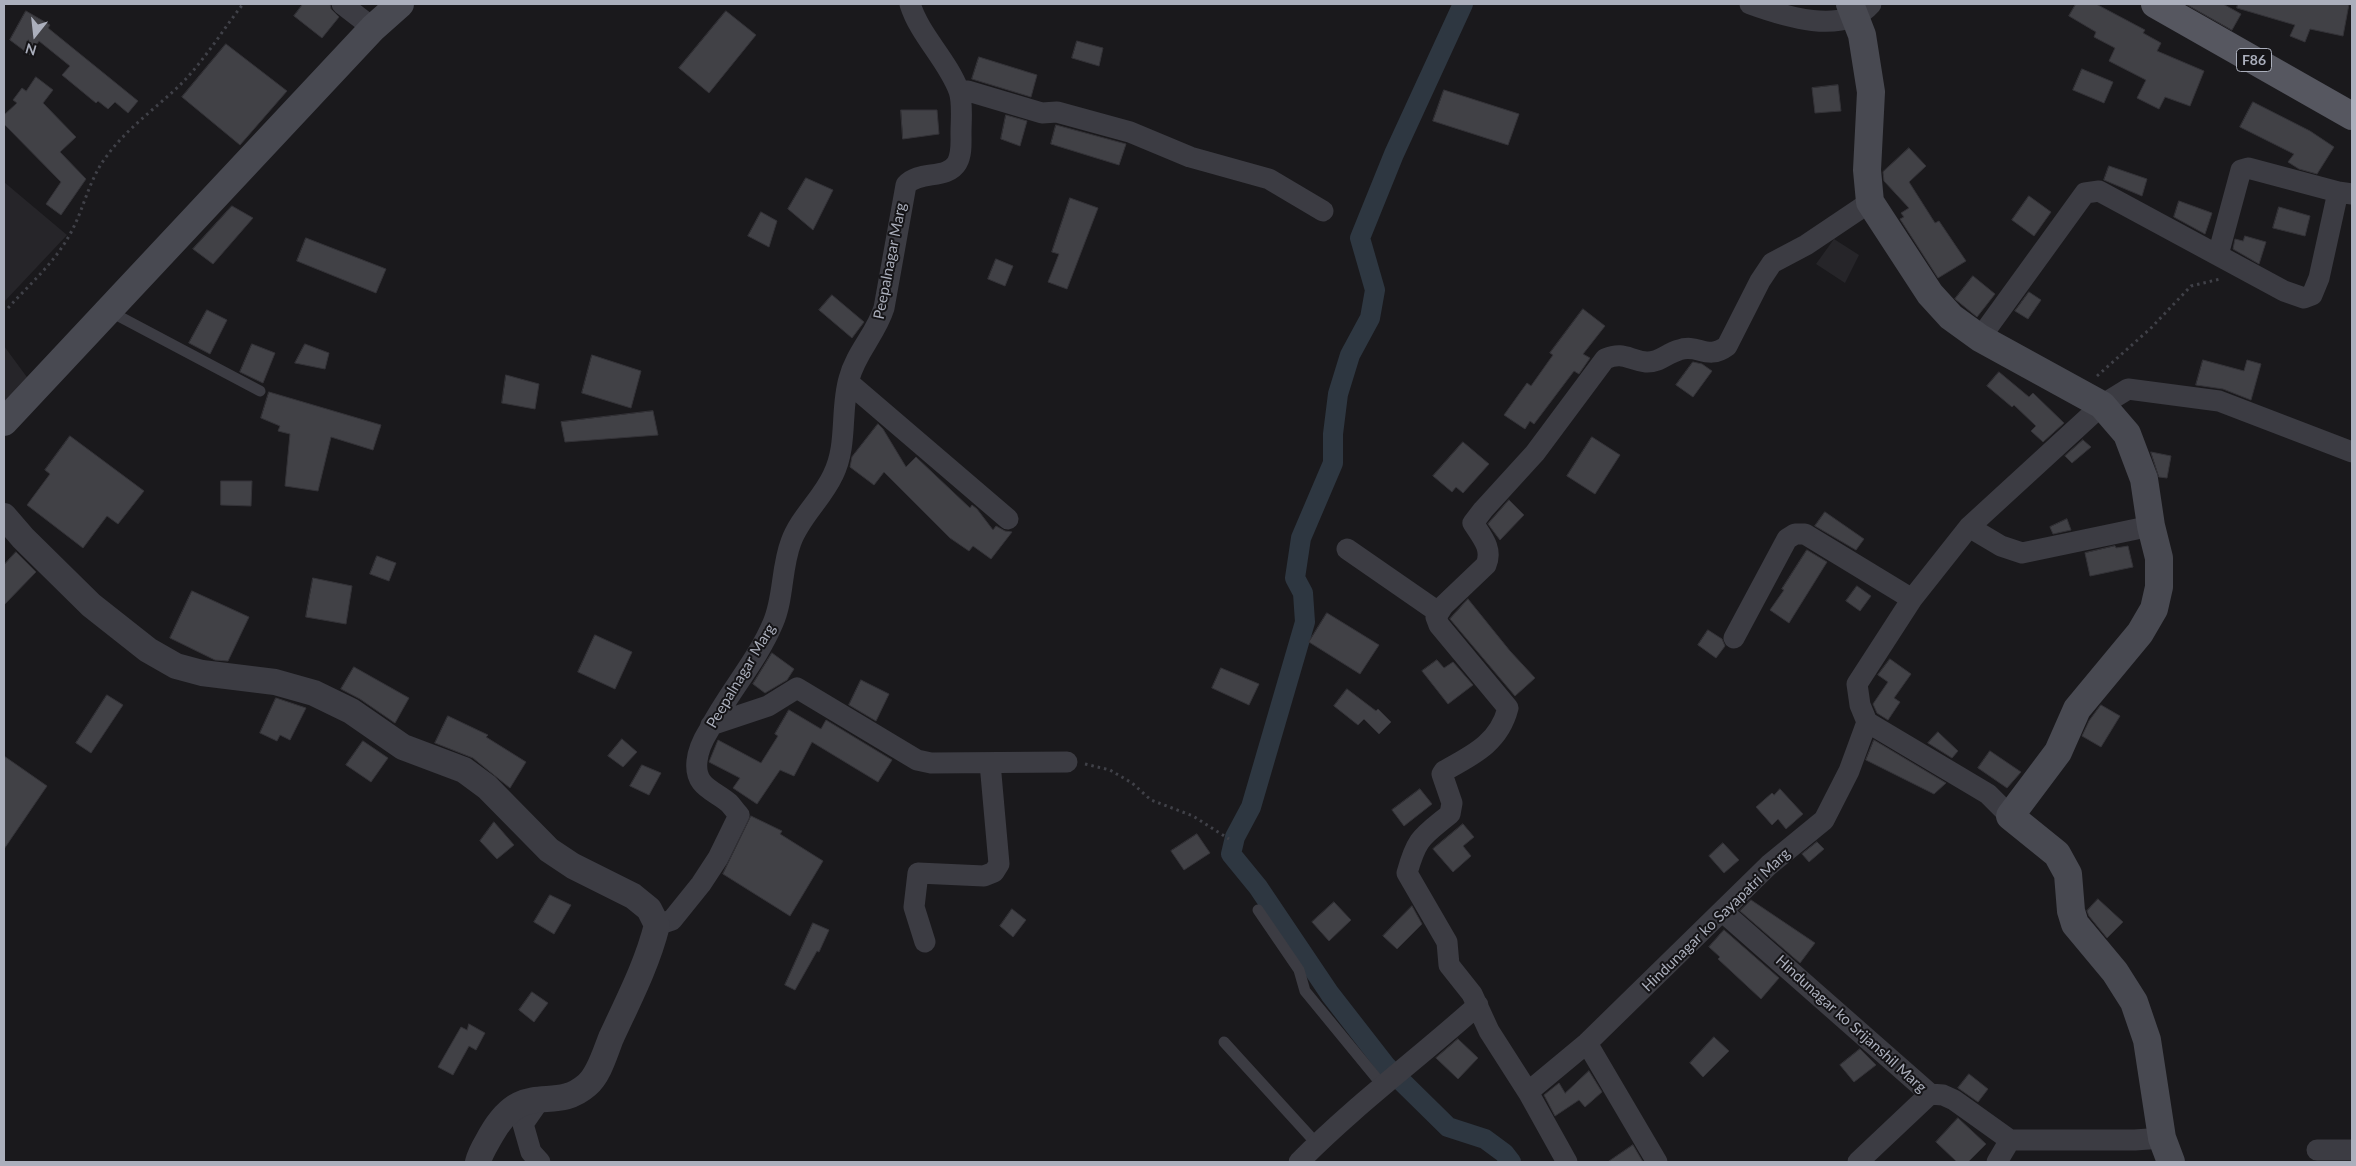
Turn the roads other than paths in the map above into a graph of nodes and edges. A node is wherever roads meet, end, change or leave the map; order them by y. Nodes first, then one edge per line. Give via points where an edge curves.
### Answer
1 (342, 4) edge
2 (400, 4) edge
3 (910, 4) edge
4 (1750, 4) edge
5 (2155, 4) edge
6 (1858, 8) edge
7 (373, 28) junction
8 (959, 91) junction
9 (2352, 116) edge
10 (2345, 193) edge
11 (1870, 202) junction
12 (1323, 212) dead end
13 (2218, 255) junction
14 (108, 310) junction
15 (1980, 338) junction
16 (848, 382) junction
17 (260, 391) dead end
18 (2091, 400) junction
19 (4, 422) edge
20 (2352, 452) edge
21 (4, 516) edge
22 (1008, 519) dead end
23 (2151, 526) junction
24 (1969, 527) junction
25 (1347, 549) dead end
26 (1912, 598) junction
27 (1438, 612) junction
28 (1734, 638) dead end
29 (1867, 722) junction
30 (711, 726) junction
31 (1067, 762) road end
32 (990, 763) junction
33 (2010, 816) junction
34 (1258, 910) dead end
35 (1722, 910) junction
36 (657, 925) junction
37 (925, 942) dead end
38 (1478, 1004) junction
39 (1224, 1042) dead end
40 (1587, 1043) junction
41 (1385, 1085) junction
42 (1528, 1092) junction
43 (1930, 1094) junction
44 (541, 1098) junction
45 (2010, 1140) junction
46 (1317, 1144) junction
47 (2167, 1150) edge
48 (2317, 1150) dead end
49 (2352, 1150) edge
50 (478, 1162) edge
51 (540, 1162) edge
52 (1299, 1162) edge
53 (1567, 1162) edge
54 (1656, 1162) edge
55 (1858, 1162) edge
56 (1996, 1162) edge

1 - 7 street
2 - 7 main road
3 - 8 street, Peepalnagar Marg via 914,18
4 - 6 street via 1794,18 1824,20
5 - 9 main road, F86
6 - 11 main road via 1871,92 1867,170
7 - 14 main road
8 - 12 street via 1130,132 1190,157 1269,179
8 - 16 street, Peepalnagar Marg via 961,151 956,164 945,172 911,179 906,185 884,308 878,325 853,364
10 - 13 street via 2248,168 2241,170
10 - 13 street via 2312,295 2297,296 2241,270
11 - 15 main road via 1930,294 1951,317
11 - 27 street via 1806,245 1772,263 1727,346 1719,352 1710,354 1690,348 1679,349 1662,359 1648,362 1623,355 1605,359 1534,453 1473,523 1490,550 1489,558 1486,565
13 - 15 street via 2099,191 2085,193
14 - 17 lane
14 - 19 main road
15 - 18 main road
16 - 22 street
16 - 30 street, Peepalnagar Marg via 841,456 833,476 790,543 774,622
18 - 20 street via 2128,389 2219,401
18 - 23 main road via 2127,434 2144,480
18 - 24 street
21 - 36 street via 91,605 148,650 176,666 202,673 275,682 314,693 351,711 404,747 464,770 488,787 549,850 633,896 649,909
23 - 24 street via 2022,553 2001,546
23 - 33 main road via 2159,558 2159,587 2154,609 2140,633 2077,708 2058,752
24 - 26 street
25 - 27 street
26 - 28 street via 1805,534 1795,534 1787,539
26 - 29 street via 1857,684
27 - 38 street via 1439,625 1508,708 1502,728 1478,752 1442,774 1452,809 1419,839 1407,873 1447,942 1449,965
29 - 33 street via 1988,794
29 - 35 street, Hindunagar ko Sayapatri Marg via 1849,771 1824,820 1769,865
30 - 32 street via 768,706 797,688 917,760
30 - 36 street, Peepalnagar Marg via 697,761 698,778 710,792 728,802 739,814 718,858 701,884 672,920
31 - 32 street
32 - 37 street via 999,864 994,872 984,876 918,873 914,907
33 - 47 main road via 2057,854 2068,874 2075,924 2115,972 2134,1002 2147,1040
34 - 41 lane via 1299,970 1305,991
35 - 40 street, Hindunagar ko Sayapatri Marg
35 - 43 street, Hindunagar ko Srijanshil Marg
36 - 44 street via 648,956 588,1084 566,1096
38 - 41 street
38 - 42 street via 1489,1031
39 - 46 lane
40 - 42 street, Hindunagar ko Sayapatri Marg
40 - 54 street
41 - 46 street
42 - 53 street
43 - 45 street, Hindunagar ko Srijanshil Marg via 1954,1100
43 - 55 street
44 - 50 street via 521,1103 508,1111 498,1123
44 - 51 street via 523,1124 531,1152
45 - 47 street via 2134,1140
45 - 56 street
46 - 52 street
48 - 49 street

